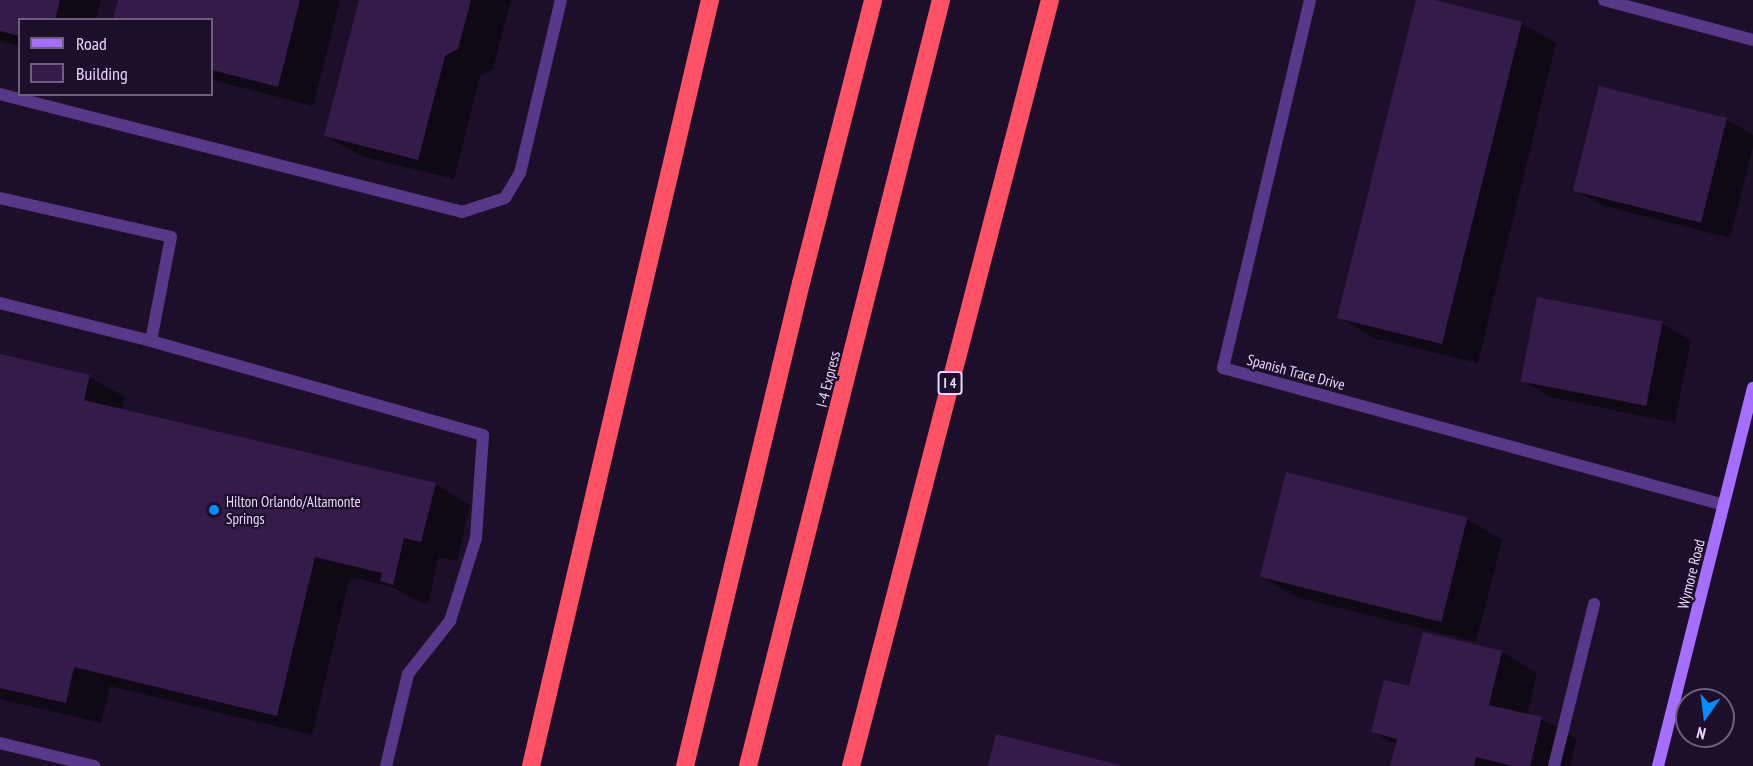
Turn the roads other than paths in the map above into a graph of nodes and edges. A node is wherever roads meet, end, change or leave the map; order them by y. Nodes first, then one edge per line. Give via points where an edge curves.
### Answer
1 (561, 0) edge
2 (710, 0) edge
3 (873, 0) edge
4 (941, 0) edge
5 (1050, 0) edge
6 (1310, 0) edge
7 (1604, 0) edge
8 (1753, 40) edge
9 (0, 94) edge
10 (0, 198) edge
11 (0, 303) edge
12 (151, 340) junction
13 (1753, 388) edge
14 (1750, 411) edge
15 (1724, 505) junction
16 (1594, 603) dead end
17 (0, 743) edge
18 (94, 766) edge
19 (386, 766) edge
20 (531, 766) edge
21 (685, 766) edge
22 (748, 766) edge
23 (850, 766) edge
24 (1554, 766) edge
25 (1658, 766) edge

1 - 9 street via 520,173 505,198 462,212
2 - 20 highway
3 - 21 highway
4 - 22 highway, I-4 Express
5 - 23 highway, I 4
6 - 15 street, Spanish Trace Drive via 1224,368
7 - 8 street
10 - 12 street via 171,237
11 - 12 street
12 - 19 street via 483,435 476,538 450,621 408,674
13 - 14 main road, Wymore Road
14 - 15 main road, Wymore Road
15 - 25 main road, Wymore Road
16 - 24 street
17 - 18 street

